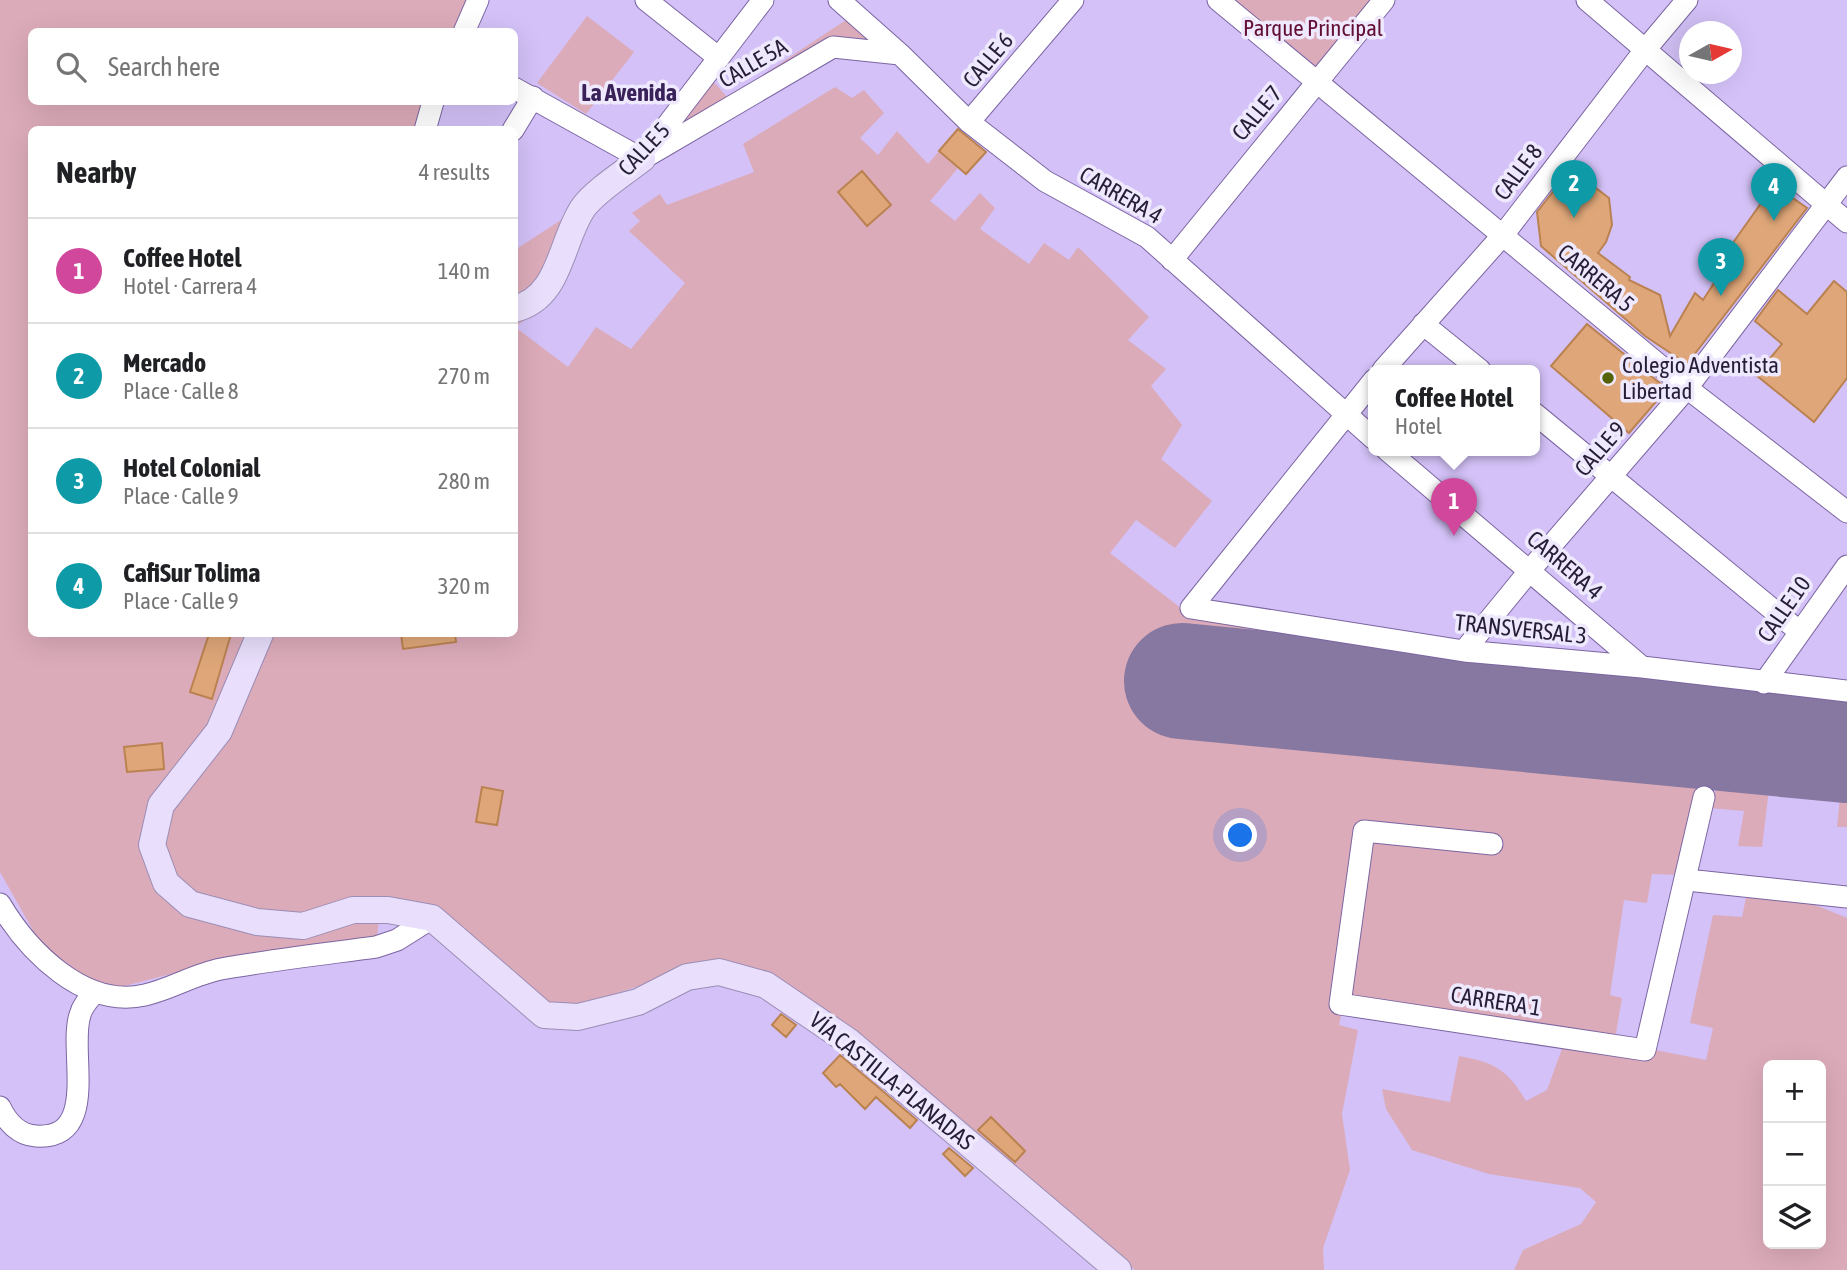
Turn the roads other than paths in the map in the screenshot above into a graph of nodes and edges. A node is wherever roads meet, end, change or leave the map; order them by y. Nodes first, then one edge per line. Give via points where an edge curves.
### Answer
1 (478, 0) edge
2 (646, 0) edge
3 (763, 0) edge
4 (839, 0) edge
5 (1073, 0) edge
6 (1219, 0) edge
7 (1384, 0) edge
8 (1587, 0) edge
9 (1687, 0) edge
10 (466, 28) edge
11 (1645, 50) junction
12 (900, 54) junction
13 (719, 58) junction
14 (1316, 82) junction
15 (524, 92) edge
16 (432, 105) edge
17 (970, 122) junction
18 (426, 126) edge
19 (514, 126) edge
20 (642, 159) junction
21 (1847, 177) edge
22 (1825, 204) junction
23 (1847, 222) edge
24 (1195, 228) junction
25 (1503, 235) junction
26 (1147, 237) junction
27 (1172, 260) junction
28 (524, 305) edge
29 (1423, 324) junction
30 (1387, 365) edge
31 (1474, 365) edge
32 (1368, 387) edge
33 (1687, 388) junction
34 (1343, 414) junction
35 (1540, 417) edge
36 (1368, 434) edge
37 (1394, 456) edge
38 (1612, 476) junction
39 (1847, 512) edge
40 (1847, 566) edge
41 (1531, 569) junction
42 (1800, 632) junction
43 (259, 637) edge
44 (1464, 651) junction
45 (1642, 667) junction
46 (1764, 683) junction
47 (1847, 691) edge
48 (1704, 797) dead end
49 (1492, 844) dead end
50 (1687, 880) junction
51 (1847, 897) edge
52 (0, 904) edge
53 (432, 918) junction
54 (94, 992) junction
55 (0, 1107) edge
56 (1118, 1270) edge

1 - 10 street
2 - 13 street
3 - 13 street, CALLE 5
4 - 12 street, CARRERA 4
5 - 17 street, CALLE 6
6 - 14 street, CARRERA 5
7 - 14 street, CALLE 7
8 - 11 street
9 - 11 street, CALLE 8
11 - 22 street
11 - 25 street, CALLE 8
12 - 17 street, CARRERA 4
12 - 20 street, CALLE 5A via 833,47
13 - 20 street, CALLE 5
14 - 24 street, CALLE 7
14 - 25 street, CARRERA 5
15 - 19 street
15 - 20 street
16 - 18 street
17 - 26 street, CARRERA 4 via 1045,181
20 - 28 main road, CALLE 5 via 583,207 546,291
21 - 22 street, CALLE 9
22 - 23 street
22 - 33 street, CALLE 9
24 - 26 street
24 - 27 street, CALLE 7
25 - 29 street, CALLE 8
25 - 33 street, CARRERA 5
26 - 27 street, CARRERA 4
27 - 34 street, CARRERA 4
29 - 30 street, CALLE 8
29 - 31 street
32 - 34 street
33 - 38 street, CALLE 9
33 - 39 street, CARRERA 5
34 - 36 street, CARRERA 4
34 - 44 street, TRANSVERSAL 3 via 1191,608
35 - 38 street
37 - 41 street, CARRERA 4
38 - 41 street, CALLE 9
38 - 42 street
40 - 42 street, CALLE 10
41 - 44 street, CALLE 9
41 - 45 street, CARRERA 4
42 - 46 street, CALLE 10
43 - 53 main road via 219,731 161,806 152,845 166,883 190,904 257,922 303,926 353,910 388,910
44 - 45 street, TRANSVERSAL 3
45 - 46 street, TRANSVERSAL 3
46 - 47 street, TRANSVERSAL 3
48 - 50 street
49 - 50 street, CARRERA 1 via 1364,831 1340,1004 1645,1050
50 - 51 street
52 - 54 street via 18,934 64,975
53 - 54 street via 376,947 218,970 145,995 121,998
53 - 56 main road, VÍA CASTILLA-PLANADAS via 544,1015 578,1017 638,1002 687,977 719,972 766,985 848,1041
54 - 55 street via 80,1014 76,1055 79,1097 68,1125 47,1136 32,1136 18,1131

